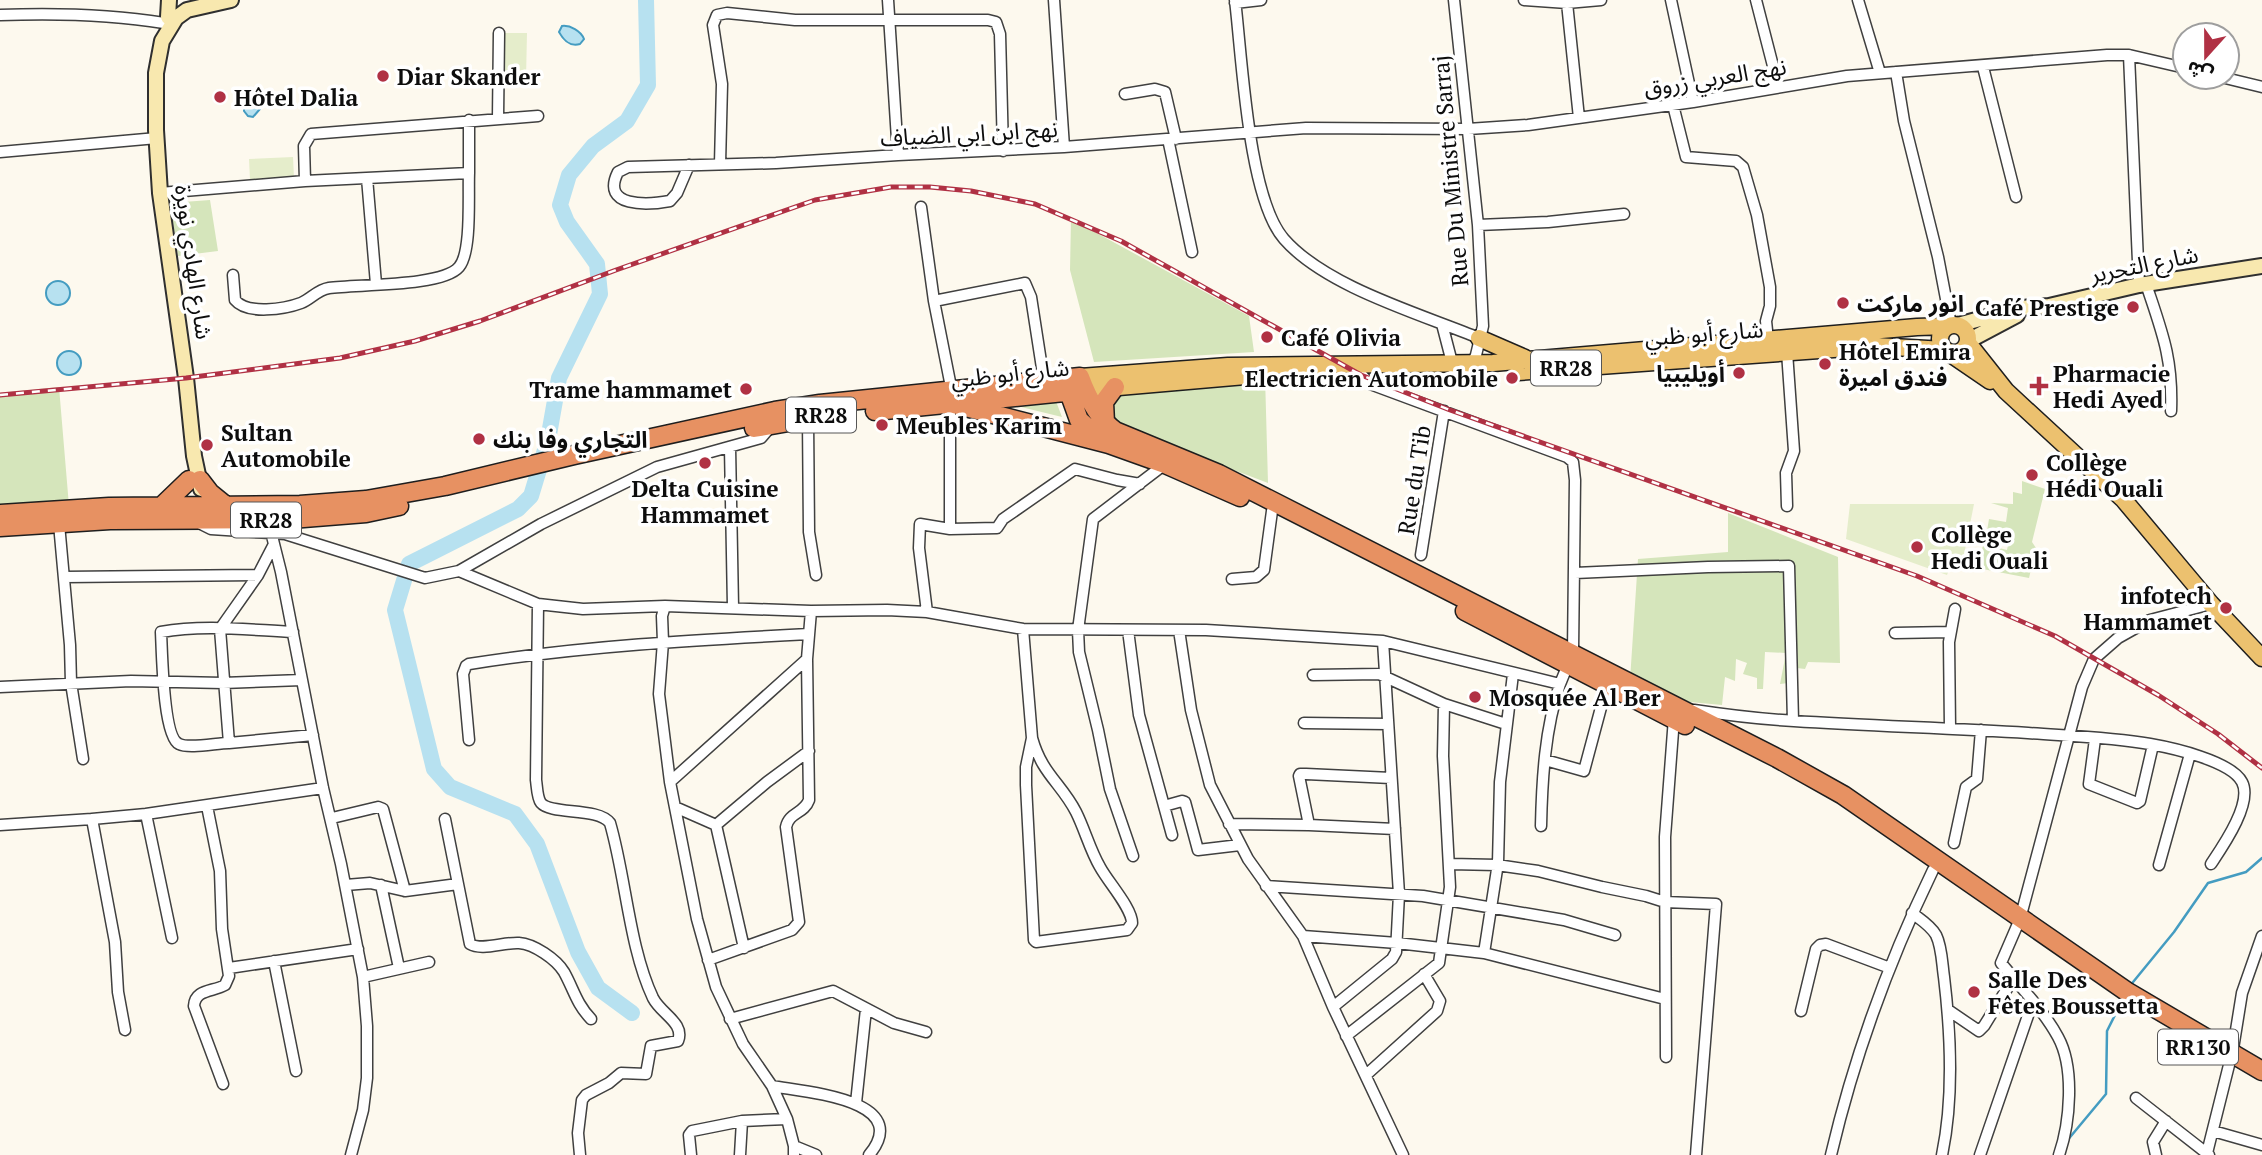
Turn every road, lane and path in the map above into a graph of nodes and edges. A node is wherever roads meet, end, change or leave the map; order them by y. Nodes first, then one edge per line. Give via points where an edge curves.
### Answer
1 (231, 0) edge
2 (888, 0) edge
3 (1054, 0) edge
4 (1261, 0) edge
5 (1454, 0) edge
6 (1524, 0) edge
7 (1601, 0) edge
8 (1671, 0) edge
9 (1756, 0) edge
10 (1858, 0) edge
11 (1235, 2) edge
12 (186, 3) edge
13 (1567, 3) junction
14 (0, 15) edge
15 (166, 20) junction
16 (888, 20) junction
17 (499, 33) dead end
18 (2129, 55) junction
19 (2171, 65) edge
20 (1983, 67) junction
21 (1896, 72) junction
22 (156, 73) junction
23 (1880, 73) junction
24 (2241, 82) edge
25 (1770, 87) junction
26 (2262, 87) edge
27 (1125, 94) dead end
28 (1693, 102) junction
29 (1673, 105) junction
30 (538, 116) dead end
31 (498, 118) junction
32 (1579, 118) junction
33 (469, 120) junction
34 (1468, 129) junction
35 (1251, 133) junction
36 (157, 138) junction
37 (1172, 139) junction
38 (1064, 148) junction
39 (1003, 151) junction
40 (0, 152) edge
41 (898, 155) junction
42 (720, 164) junction
43 (689, 165) junction
44 (469, 173) junction
45 (367, 178) junction
46 (305, 181) junction
47 (160, 193) junction
48 (2016, 197) dead end
49 (921, 207) dead end
50 (1624, 214) dead end
51 (1478, 225) junction
52 (1192, 252) dead end
53 (2262, 267) edge
54 (233, 275) dead end
55 (376, 284) junction
56 (2143, 284) junction
57 (934, 300) junction
58 (2025, 310) junction
59 (1442, 324) junction
60 (1952, 325) junction
61 (1479, 338) junction
62 (1768, 340) junction
63 (1968, 342) junction
64 (1726, 350) junction
65 (1947, 351) junction
66 (1787, 352) junction
67 (1531, 360) junction
68 (1462, 368) junction
69 (1356, 369) junction
70 (1044, 381) junction
71 (1074, 384) junction
72 (1115, 387) junction
73 (2006, 391) junction
74 (952, 400) junction
75 (1444, 411) junction
76 (2171, 411) dead end
77 (808, 419) junction
78 (1105, 423) junction
79 (773, 424) junction
80 (1108, 444) junction
81 (730, 447) junction
82 (568, 462) junction
83 (1165, 464) junction
84 (532, 470) junction
85 (195, 480) junction
86 (1140, 484) junction
87 (163, 505) junction
88 (226, 506) junction
89 (1787, 506) dead end
90 (1272, 511) junction
91 (0, 514) edge
92 (198, 514) junction
93 (59, 524) junction
94 (0, 527) edge
95 (950, 528) junction
96 (271, 532) junction
97 (273, 546) junction
98 (1422, 555) dead end
99 (459, 571) junction
100 (1575, 573) junction
101 (258, 575) junction
102 (816, 575) dead end
103 (65, 577) junction
104 (1232, 579) dead end
105 (538, 604) junction
106 (2211, 604) junction
107 (665, 606) junction
108 (733, 607) junction
109 (1955, 609) dead end
110 (811, 611) junction
111 (928, 612) junction
112 (220, 629) junction
113 (1023, 629) junction
114 (1078, 630) junction
115 (1128, 630) junction
116 (1179, 630) junction
117 (293, 632) junction
118 (1950, 632) junction
119 (1895, 633) dead end
120 (809, 634) junction
121 (1383, 641) junction
122 (663, 642) junction
123 (537, 653) junction
124 (2262, 658) edge
125 (807, 659) junction
126 (1570, 659) junction
127 (1513, 674) junction
128 (1313, 675) dead end
129 (1385, 676) junction
130 (303, 680) junction
131 (71, 683) junction
132 (164, 683) junction
133 (223, 683) junction
134 (1560, 684) junction
135 (1607, 685) junction
136 (0, 687) edge
137 (1444, 705) junction
138 (1676, 714) junction
139 (1793, 721) junction
140 (1304, 723) dead end
141 (1388, 724) junction
142 (1506, 724) junction
143 (1950, 728) junction
144 (1982, 730) junction
145 (313, 735) junction
146 (2070, 736) junction
147 (1032, 738) junction
148 (2095, 739) junction
149 (469, 740) dead end
150 (229, 743) junction
151 (2153, 745) junction
152 (809, 751) junction
153 (2190, 754) junction
154 (83, 759) dead end
155 (1545, 760) junction
156 (1391, 778) junction
157 (670, 782) junction
158 (323, 788) junction
159 (206, 806) junction
160 (1164, 806) junction
161 (675, 807) junction
162 (146, 814) junction
163 (332, 818) junction
164 (92, 819) junction
165 (445, 819) dead end
166 (1229, 824) junction
167 (0, 825) edge
168 (716, 825) junction
169 (1309, 825) junction
170 (1541, 826) dead end
171 (1395, 829) junction
172 (1172, 835) dead end
173 (1954, 843) dead end
174 (1240, 845) junction
175 (1133, 856) dead end
176 (1450, 864) junction
177 (2211, 864) dead end
178 (1497, 865) junction
179 (2159, 865) dead end
180 (1933, 870) junction
181 (458, 884) junction
182 (381, 885) junction
183 (346, 886) junction
184 (1266, 886) junction
185 (405, 891) junction
186 (1399, 894) junction
187 (1449, 900) junction
188 (1665, 902) junction
189 (1492, 906) junction
190 (1912, 913) junction
191 (2018, 924) junction
192 (1615, 935) dead end
193 (1303, 936) junction
194 (2262, 936) edge
195 (172, 938) dead end
196 (1397, 943) junction
197 (744, 948) junction
198 (1443, 948) junction
199 (358, 949) junction
200 (1483, 953) junction
201 (708, 960) junction
202 (274, 961) junction
203 (429, 962) dead end
204 (229, 968) junction
205 (399, 968) junction
206 (1890, 968) junction
207 (1424, 974) junction
208 (363, 977) junction
209 (2014, 979) junction
210 (1665, 999) junction
211 (2033, 1001) junction
212 (1333, 1007) junction
213 (866, 1009) junction
214 (1948, 1010) junction
215 (1801, 1011) dead end
216 (591, 1019) dead end
217 (730, 1019) junction
218 (125, 1030) dead end
219 (926, 1032) dead end
220 (1346, 1036) junction
221 (1666, 1057) dead end
222 (2230, 1060) junction
223 (296, 1071) dead end
224 (2262, 1072) edge
225 (1366, 1075) junction
226 (2262, 1082) edge
227 (223, 1084) dead end
228 (772, 1086) junction
229 (2136, 1098) dead end
230 (856, 1103) junction
231 (787, 1119) junction
232 (742, 1121) junction
233 (2166, 1121) junction
234 (2213, 1131) junction
235 (2262, 1145) edge
236 (794, 1151) edge
237 (2208, 1154) edge
238 (351, 1155) edge
239 (580, 1155) edge
240 (691, 1155) edge
241 (740, 1155) edge
242 (816, 1155) edge
243 (869, 1155) edge
244 (1403, 1155) edge
245 (1696, 1155) edge
246 (1831, 1155) edge
247 (1942, 1155) edge
248 (1980, 1155) edge
249 (2059, 1155) edge
250 (2156, 1155) edge

1 - 12 street
2 - 16 street
3 - 38 street
4 - 11 street
5 - 34 street, Rue Du Ministre Sarraj
6 - 13 street
7 - 13 street
8 - 28 street
9 - 25 street via 1773,66
10 - 23 street
11 - 35 street
12 - 15 street, شارع الهادي نويرة
12 - 22 street, شارع الهادي نويرة via 166,31
13 - 32 street
14 - 15 street
15 - 22 street, شارع الهادي نويرة via 155,39
16 - 39 street via 996,22
16 - 41 street
16 - 42 street via 795,20 737,12 717,15 713,24 722,84
17 - 31 street
18 - 19 street, نهج العربي زروق
18 - 20 street, نهج العربي زروق
18 - 56 street
20 - 21 street, نهج العربي زروق
20 - 48 street
21 - 23 street, نهج العربي زروق
21 - 60 street
22 - 36 street, شارع الهادي نويرة
23 - 25 street, نهج العربي زروق
24 - 26 street
25 - 28 street, نهج العربي زروق
27 - 37 street via 1165,92
28 - 29 street, نهج العربي زروق
29 - 32 street, نهج العربي زروق
29 - 62 street via 1686,157 1735,162 1743,167 1770,286
30 - 31 street
31 - 33 street
32 - 34 street, نهج العربي زروق
33 - 44 street
33 - 46 street via 311,134 304,146
34 - 35 street, نهج العربي زروق via 1340,126
34 - 51 street, Rue Du Ministre Sarraj
35 - 37 street, نهج ابن ابي الضياف
35 - 59 street via 1265,206 1283,238 1301,256 1364,291
36 - 40 street
36 - 47 street, شارع الهادي نويرة
37 - 38 street, نهج ابن ابي الضياف
37 - 52 street
38 - 39 street, نهج ابن ابي الضياف
39 - 41 street, نهج ابن ابي الضياف
41 - 42 street, نهج ابن ابي الضياف
42 - 43 street, نهج ابن ابي الضياف
43 - 43 street, نهج ابن ابي الضياف via 622,168 615,191 626,202 670,201
44 - 45 street
44 - 55 street via 466,249 459,267 441,278
45 - 46 street
45 - 55 street
46 - 47 street
47 - 85 street, شارع الهادي نويرة
49 - 57 street
50 - 51 street
51 - 61 street, Rue Du Ministre Sarraj via 1483,326
53 - 56 street, شارع التحرير
54 - 55 street via 235,300 254,310 297,304 327,289
56 - 58 street, شارع التحرير
56 - 76 street via 2167,347
57 - 70 street via 1025,283
57 - 74 street
58 - 60 street, شارع التحرير
58 - 63 street, شارع التحرير
59 - 61 street
59 - 68 street
60 - 62 main road, شارع أبو ظبي / RR28
60 - 63 main road, RR28 via 1966,331
60 - 65 main road via 1940,335
61 - 67 main road
61 - 68 street, Rue Du Ministre Sarraj
62 - 64 main road, شارع أبو ظبي / RR28
63 - 65 main road via 1961,352
63 - 73 main road, RR28
64 - 66 main road, شارع أبو ظبي / RR28
64 - 67 main road, شارع أبو ظبي / RR28
64 - 68 main road, شارع أبو ظبي / RR28
65 - 66 main road, شارع أبو ظبي / RR28 via 1875,345
65 - 73 main road, RR28
66 - 89 street via 1794,451 1786,473
67 - 68 main road, شارع أبو ظبي / RR28
68 - 69 main road, شارع أبو ظبي / RR28
69 - 71 main road, شارع أبو ظبي / RR28 via 1228,366
69 - 72 main road, شارع أبو ظبي / RR28
69 - 75 street via 1370,384
70 - 71 highway, شارع أبو ظبي / RR28
70 - 74 highway, شارع أبو ظبي / RR28
71 - 72 main road, شارع أبو ظبي / RR28
71 - 74 highway, شارع أبو ظبي / RR28
71 - 78 highway, RR130
71 - 80 highway, RR130 via 1079,420
72 - 78 highway via 1104,402
73 - 106 main road, RR28 via 2123,499
74 - 77 highway, شارع أبو ظبي / RR28
74 - 80 highway
74 - 82 highway, شارع أبو ظبي / RR28 via 820,404 775,411
74 - 95 street
75 - 98 street, Rue du Tib
75 - 100 street via 1571,459
77 - 79 highway, شارع أبو ظبي / RR28
77 - 102 street via 809,532
78 - 126 highway, RR130 via 1127,437 1219,474
79 - 81 street via 761,438
79 - 82 highway, شارع أبو ظبي / RR28
80 - 83 highway, RR130
81 - 99 street via 645,473
81 - 108 street
82 - 84 highway, RR28
83 - 86 street
83 - 90 highway, RR130
84 - 88 highway, RR28 via 366,500
84 - 92 highway, RR28 via 448,497 366,513 291,519
85 - 87 highway
85 - 88 highway
85 - 92 street, شارع الهادي نويرة
86 - 95 street via 1074,469 997,528
86 - 114 street via 1094,519
87 - 91 highway, RR28
87 - 92 highway, RR28
88 - 92 highway, RR28
90 - 104 street via 1264,570 1256,577
90 - 126 highway, RR130
92 - 93 highway, RR28
92 - 96 street via 211,529
93 - 94 highway, RR28
93 - 103 street
95 - 111 street via 921,523 918,527
96 - 97 street
96 - 99 street via 425,578
97 - 101 street
97 - 117 street
99 - 105 street
100 - 126 street
100 - 139 street via 1789,566
101 - 103 street
101 - 112 street
103 - 131 street
105 - 107 street via 610,610
105 - 123 street
106 - 124 main road, RR28
106 - 146 street via 2150,620 2118,638 2094,659
107 - 108 street
107 - 122 street
108 - 110 street
109 - 118 street
110 - 111 street
110 - 120 street
111 - 113 street
112 - 117 street
112 - 132 street via 161,632
112 - 133 street
113 - 114 street
113 - 147 street
114 - 115 street
114 - 175 street via 1104,765
115 - 116 street
115 - 160 street via 1139,715
116 - 121 street
116 - 166 street via 1191,710 1210,785
117 - 130 street
118 - 119 street
118 - 143 street
120 - 122 street
120 - 125 street
121 - 127 street
121 - 129 street
122 - 123 street
122 - 157 street via 659,694
123 - 149 street via 466,666
123 - 239 street via 539,798 546,806 603,817 610,823 645,974 659,1009 680,1029 678,1041 651,1046 646,1074 621,1073 582,1100
125 - 152 street
125 - 157 street
126 - 134 street
126 - 135 highway, RR130
126 - 138 highway, RR130
127 - 134 street
127 - 142 street
128 - 129 street
129 - 137 street
129 - 141 street
130 - 133 street
130 - 145 street
131 - 132 street
131 - 136 street
131 - 154 street
132 - 133 street
132 - 150 street via 170,733 179,744
133 - 150 street
134 - 155 street
135 - 138 highway, RR130
135 - 155 street via 1584,771
137 - 142 street
137 - 176 street
138 - 139 street
138 - 180 highway, RR130 via 1835,803
138 - 188 street
138 - 191 highway, RR130 via 1777,758 1843,794
139 - 143 street
140 - 141 street
141 - 156 street
142 - 178 street
143 - 144 street
144 - 146 street
144 - 173 street via 1977,779 1966,787
145 - 150 street
145 - 158 street
146 - 148 street
146 - 191 street
147 - 147 street via 1042,765 1070,801 1099,866 1132,917 1127,930 1036,942 1032,938 1026,785
148 - 151 street
148 - 151 street via 2089,784 2137,803
151 - 153 street
152 - 168 street
152 - 197 street via 809,800 790,816 786,827 798,925
153 - 177 street via 2231,771 2244,785 2239,814
153 - 179 street
155 - 170 street
156 - 169 street via 1300,774
156 - 171 street
157 - 161 street
158 - 159 street
158 - 163 street
159 - 162 street
159 - 204 street via 220,871
160 - 172 street
160 - 174 street via 1185,803 1198,850
161 - 168 street
161 - 201 street
162 - 164 street
162 - 195 street
163 - 183 street
163 - 185 street via 382,808
164 - 167 street
164 - 218 street via 115,942
165 - 181 street
166 - 169 street
166 - 174 street
168 - 197 street
169 - 171 street
171 - 186 street
174 - 184 street
176 - 178 street
176 - 187 street
178 - 188 street
178 - 189 street
180 - 190 street
180 - 191 highway, RR130
181 - 185 street
181 - 216 street via 470,944 514,943 535,948 559,966 576,1001
182 - 183 street
182 - 185 street
182 - 205 street
183 - 199 street
184 - 186 street
184 - 193 street
186 - 187 street
186 - 196 street
187 - 189 street
187 - 198 street
188 - 210 street
188 - 245 street via 1717,906
189 - 192 street via 1564,919
189 - 200 street
190 - 206 street
190 - 214 street via 1937,937
191 - 209 street via 2001,963
191 - 222 highway, RR130
193 - 196 street
193 - 212 street
194 - 222 street via 2242,993
196 - 198 street
196 - 212 street via 1392,959
197 - 201 street
198 - 200 street
198 - 207 street via 1438,963
199 - 202 street
199 - 208 street
200 - 210 street
201 - 217 street
202 - 204 street
202 - 223 street
203 - 205 street
204 - 227 street via 225,985 199,994 194,1006
205 - 208 street
206 - 215 street via 1820,945
206 - 246 street
207 - 220 street
207 - 225 street via 1440,1001 1437,1011
208 - 238 street via 367,1078
209 - 211 street
209 - 214 street via 1979,1031
210 - 221 street
211 - 248 street
211 - 249 street via 2059,1038 2066,1057 2068,1113
212 - 220 street
213 - 217 street via 840,993 826,991
213 - 219 street
213 - 230 street
214 - 247 street via 1950,1097
217 - 228 street
220 - 225 street
222 - 224 highway, RR130
222 - 226 highway, RR130
222 - 234 street
225 - 244 street
228 - 230 street
228 - 231 street
229 - 233 street
230 - 243 street via 876,1117 879,1126
231 - 232 street
231 - 236 street
232 - 240 street via 692,1131
232 - 241 street
233 - 237 street
233 - 250 street via 2152,1142
234 - 235 street
234 - 237 street
236 - 242 street

